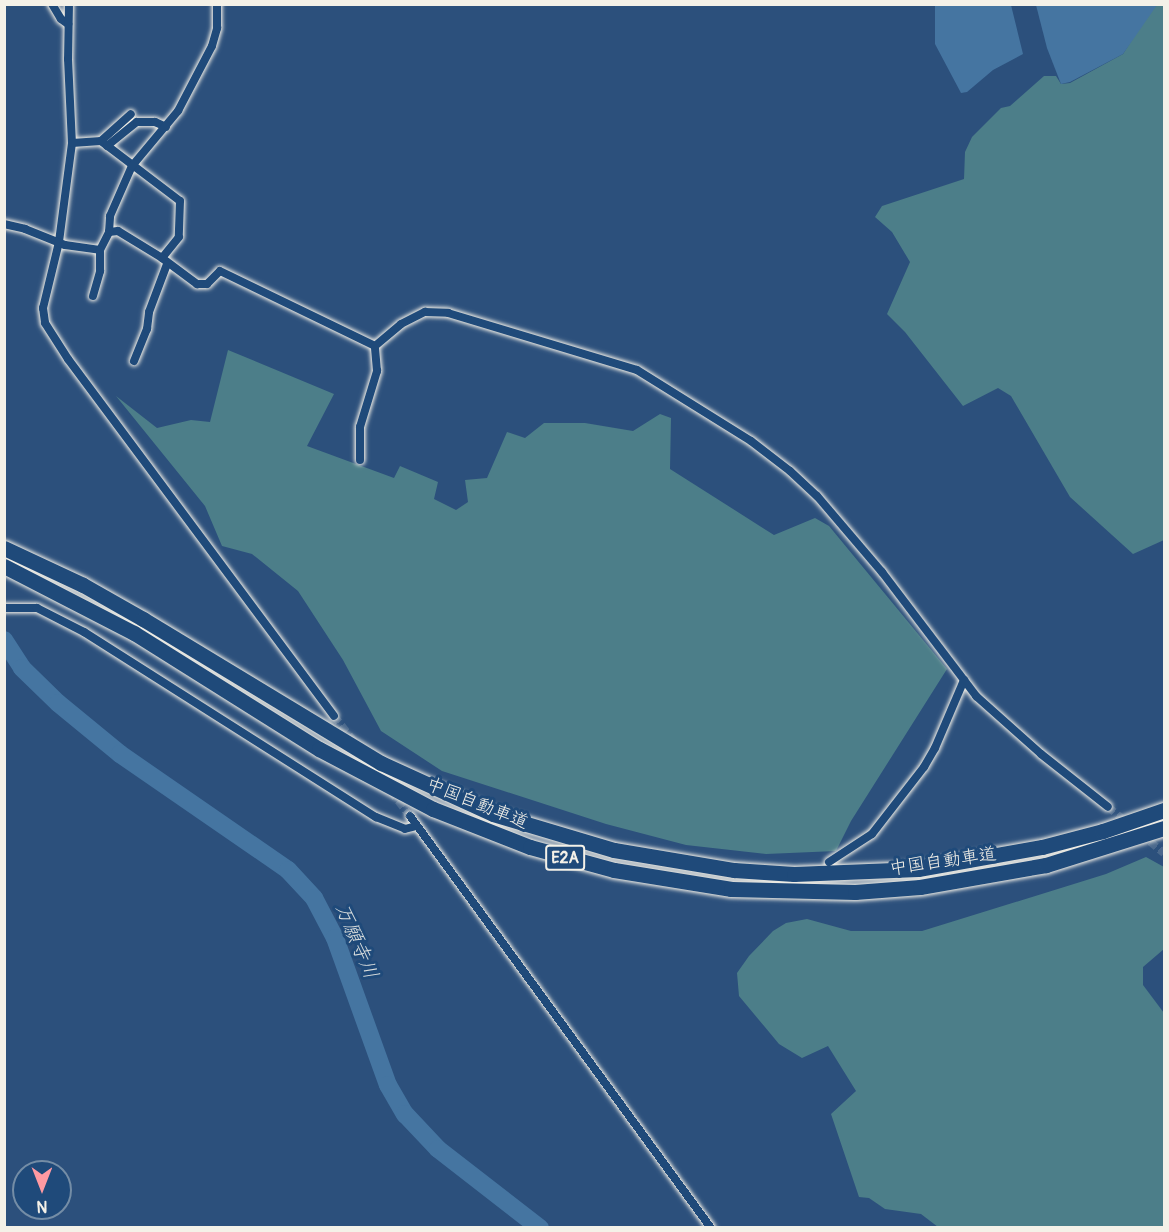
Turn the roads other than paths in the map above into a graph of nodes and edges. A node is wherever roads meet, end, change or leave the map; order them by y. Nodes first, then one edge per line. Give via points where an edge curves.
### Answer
1 (52, 4) edge
2 (69, 4) edge
3 (217, 4) edge
4 (68, 24) junction
5 (131, 114) dead end
6 (166, 127) junction
7 (72, 143) junction
8 (104, 144) junction
9 (132, 166) junction
10 (4, 225) edge
11 (109, 232) junction
12 (59, 242) junction
13 (100, 249) junction
14 (164, 261) junction
15 (93, 296) dead end
16 (375, 346) junction
17 (134, 361) dead end
18 (360, 460) dead end
19 (4, 548) edge
20 (4, 566) edge
21 (4, 608) edge
22 (964, 681) junction
23 (334, 716) tunnel mouth
24 (1108, 807) tunnel mouth
25 (1164, 810) edge
26 (410, 816) tunnel mouth
27 (416, 826) junction
28 (1164, 828) edge
29 (829, 862) dead end
30 (711, 1227) edge

1 - 4 street
2 - 4 street
3 - 6 street via 212,46
4 - 7 street
5 - 8 street
6 - 8 street via 155,122 137,122
6 - 9 street
7 - 8 street
7 - 12 street
8 - 9 street
9 - 11 street via 110,216
9 - 14 street via 180,201 179,237
10 - 12 street
11 - 13 street
11 - 14 street via 118,231
12 - 13 street
12 - 23 street via 43,308 45,323
13 - 15 street via 100,271
14 - 16 street via 197,284 207,284 220,271
14 - 17 street via 147,329
16 - 18 street via 376,371 360,427
16 - 22 street via 412,318 426,312 448,313 637,370 752,441 808,488 882,572
19 - 25 highway, 中国自動車道 / E2A via 143,619 390,768 493,814 614,850 734,870 794,874 908,870 1042,847
20 - 28 highway, 中国自動車道 / E2A via 134,633 319,749 433,809 530,847 614,870 731,889 792,893 866,891 940,884 1046,865
21 - 27 street via 37,608 84,632 376,817 405,829
22 - 24 street via 988,708
22 - 29 street via 924,767 872,834
26 - 27 street
27 - 30 street

